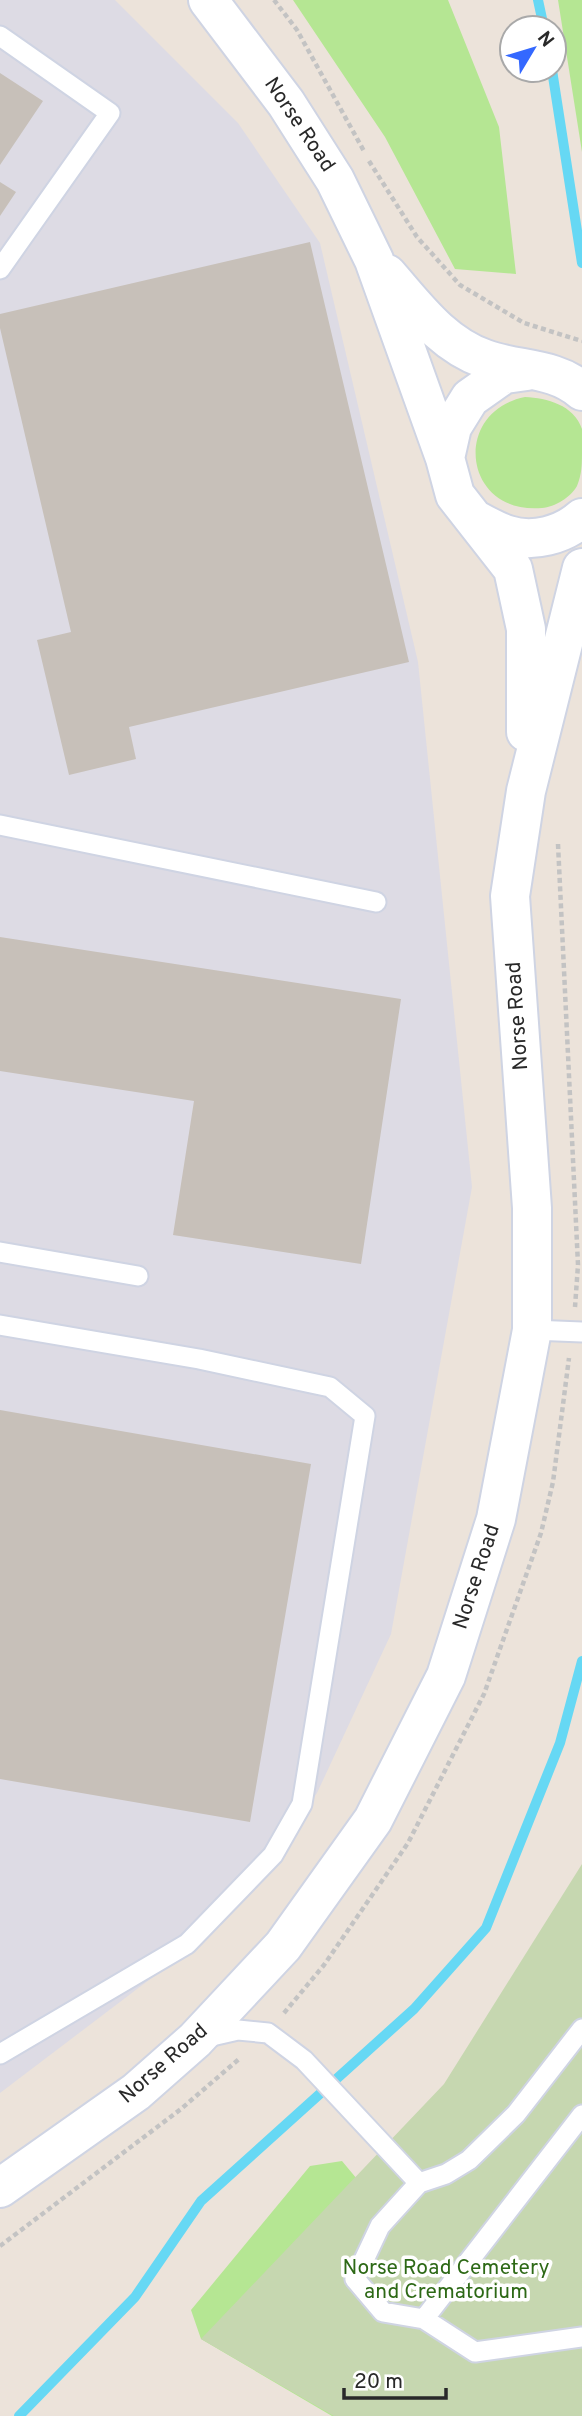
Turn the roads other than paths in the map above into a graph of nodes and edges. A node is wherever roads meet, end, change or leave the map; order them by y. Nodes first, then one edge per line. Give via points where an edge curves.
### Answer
1 (208, 0) edge
2 (0, 36) edge
3 (374, 260) junction
4 (0, 269) edge
5 (527, 370) junction
6 (582, 391) edge
7 (445, 458) junction
8 (582, 518) edge
9 (478, 521) junction
10 (582, 568) edge
11 (526, 791) junction
12 (0, 825) edge
13 (376, 902) dead end
14 (0, 1252) edge
15 (138, 1276) dead end
16 (0, 1325) edge
17 (532, 1330) junction
18 (577, 1332) edge
19 (582, 2029) edge
20 (195, 2040) junction
21 (0, 2054) edge
22 (582, 2115) edge
23 (419, 2183) junction
24 (0, 2188) edge
25 (424, 2319) junction
26 (582, 2336) edge

1 - 3 street, Norse Road via 286,103 335,180
2 - 4 lane via 110,113
3 - 5 street, Norse Road via 442,335 484,359
3 - 7 street, Norse Road
5 - 6 street, Norse Road via 551,373
5 - 7 street via 504,374 470,398 452,427
7 - 9 street, Norse Road via 456,495
8 - 9 street, Norse Road via 571,528 538,538 509,536
9 - 11 street, Norse Road via 513,569 526,629
10 - 11 street, Norse Road
11 - 17 street, Norse Road via 510,896 532,1208
12 - 13 lane
14 - 15 lane
16 - 21 lane via 330,1387 365,1416 302,1804 273,1855 187,1944
17 - 18 lane
17 - 20 street, Norse Road via 496,1519 446,1676 373,1820 283,1946
19 - 23 lane via 516,2114 469,2160
20 - 23 lane via 238,2030 268,2033 304,2060
20 - 24 street, Norse Road via 136,2092
22 - 25 lane
23 - 25 lane via 380,2226 355,2279 383,2312
25 - 26 lane via 475,2352

